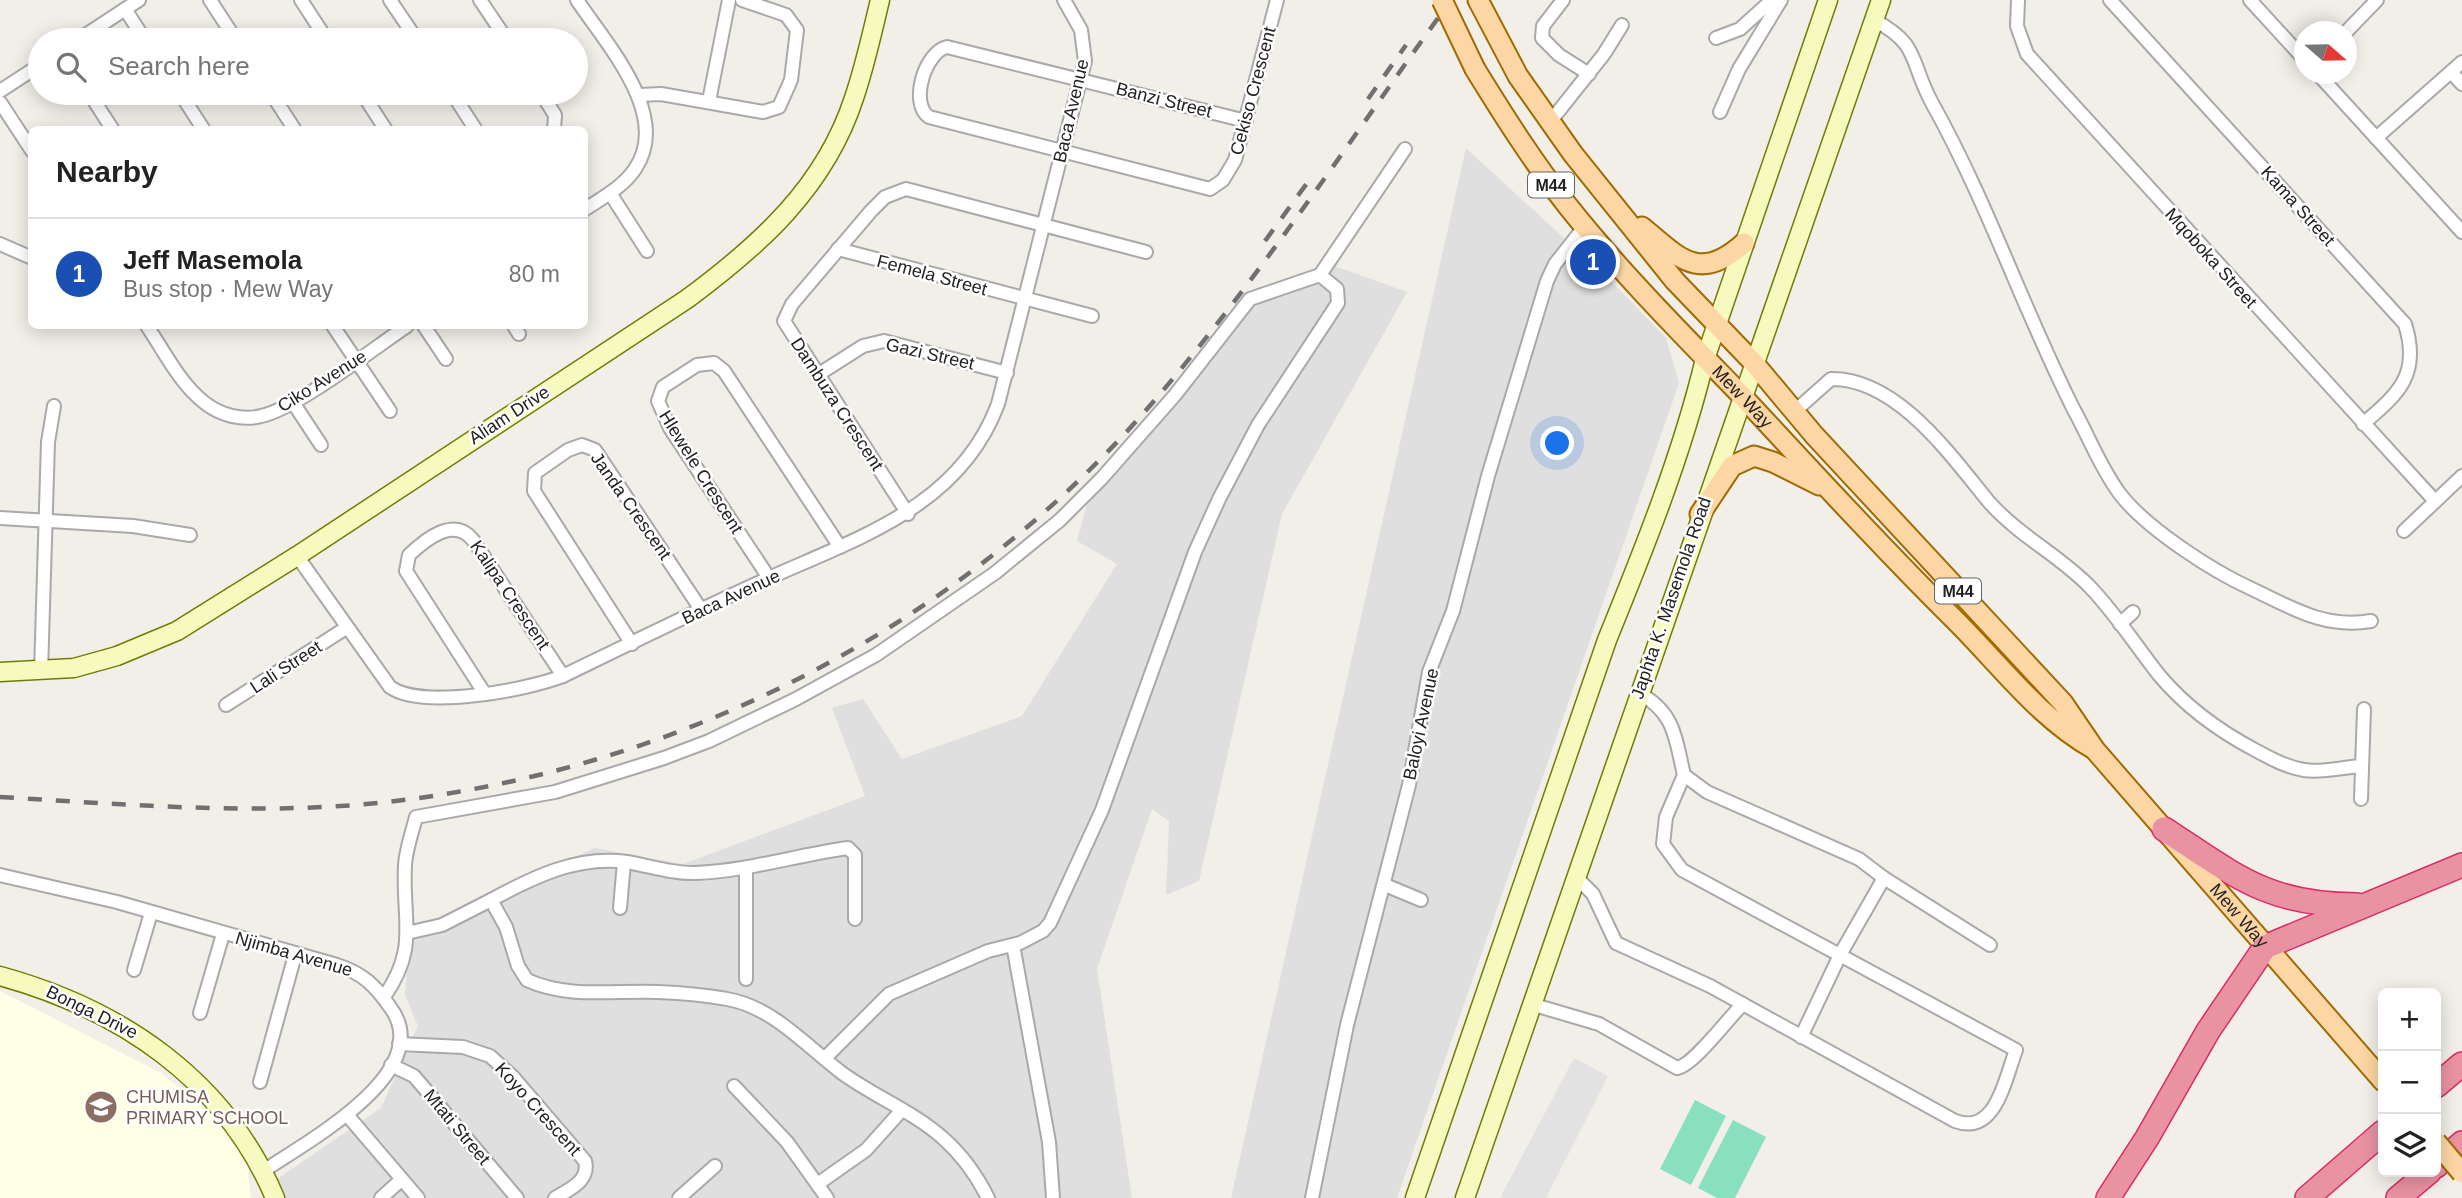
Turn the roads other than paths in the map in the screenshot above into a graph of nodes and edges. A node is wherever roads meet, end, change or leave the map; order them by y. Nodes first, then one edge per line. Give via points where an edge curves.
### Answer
1 (139, 0) edge
2 (210, 0) edge
3 (301, 0) edge
4 (390, 0) edge
5 (480, 0) edge
6 (578, 0) edge
7 (729, 0) edge
8 (742, 0) edge
9 (880, 0) edge
10 (1064, 0) edge
11 (1277, 0) edge
12 (1441, 0) edge
13 (1478, 0) edge
14 (1563, 0) edge
15 (1772, 0) edge
16 (1781, 0) edge
17 (1828, 0) edge
18 (1881, 0) edge
19 (2018, 0) edge
20 (2110, 0) edge
21 (2250, 0) edge
22 (2377, 0) edge
23 (125, 9) junction
24 (1874, 20) junction
25 (2357, 21) edge
26 (1622, 25) dead end
27 (96, 28) edge
28 (137, 28) edge
29 (228, 28) edge
30 (319, 28) edge
31 (409, 28) edge
32 (499, 28) edge
33 (1716, 38) dead end
34 (2294, 47) edge
35 (2462, 62) edge
36 (2451, 72) junction
37 (28, 73) edge
38 (1589, 74) junction
39 (1082, 80) junction
40 (2327, 84) edge
41 (2462, 84) edge
42 (0, 91) edge
43 (640, 95) junction
44 (709, 100) junction
45 (0, 102) edge
46 (97, 105) edge
47 (188, 105) edge
48 (279, 105) edge
49 (370, 105) edge
50 (460, 105) edge
51 (549, 105) edge
52 (1720, 112) dead end
53 (4, 118) edge
54 (1246, 121) junction
55 (1550, 122) junction
56 (110, 126) edge
57 (201, 126) edge
58 (292, 126) edge
59 (383, 126) edge
60 (473, 126) edge
61 (554, 126) edge
62 (2376, 138) junction
63 (28, 146) edge
64 (1405, 149) dead end
65 (1063, 153) junction
66 (610, 193) junction
67 (1604, 194) junction
68 (588, 207) edge
69 (1043, 226) junction
70 (1585, 226) junction
71 (2462, 232) edge
72 (1744, 243) junction
73 (0, 244) edge
74 (838, 249) junction
75 (647, 251) dead end
76 (1146, 252) dead end
77 (28, 256) edge
78 (1320, 275) junction
79 (1026, 299) junction
80 (1092, 316) dead end
81 (1717, 326) junction
82 (149, 329) edge
83 (335, 329) edge
84 (403, 329) edge
85 (426, 329) edge
86 (446, 359) dead end
87 (1705, 359) junction
88 (356, 362) junction
89 (1753, 362) junction
90 (1007, 373) junction
91 (818, 374) junction
92 (1742, 397) junction
93 (292, 401) junction
94 (54, 407) dead end
95 (390, 411) dead end
96 (1795, 411) junction
97 (2363, 424) junction
98 (321, 445) dead end
99 (2462, 476) edge
100 (1826, 489) junction
101 (2435, 501) junction
102 (908, 514) junction
103 (1700, 514) junction
104 (0, 518) edge
105 (47, 521) junction
106 (2404, 531) dead end
107 (190, 535) dead end
108 (840, 547) junction
109 (296, 556) junction
110 (769, 578) junction
111 (702, 611) junction
112 (2133, 611) dead end
113 (2371, 621) dead end
114 (2120, 624) junction
115 (346, 628) junction
116 (632, 644) junction
117 (0, 672) edge
118 (41, 672) junction
119 (563, 676) junction
120 (1639, 692) junction
121 (485, 694) junction
122 (226, 705) dead end
123 (2364, 709) dead end
124 (2095, 750) junction
125 (2362, 766) junction
126 (1684, 775) junction
127 (2361, 799) dead end
128 (2164, 829) junction
129 (624, 862) junction
130 (2462, 865) edge
131 (746, 867) junction
132 (0, 875) edge
133 (1576, 877) junction
134 (1884, 878) junction
135 (1385, 885) junction
136 (491, 900) junction
137 (1421, 900) dead end
138 (2367, 905) junction
139 (620, 908) dead end
140 (151, 913) junction
141 (855, 919) dead end
142 (407, 933) junction
143 (223, 934) junction
144 (1013, 945) junction
145 (1990, 945) dead end
146 (2265, 947) junction
147 (1841, 953) junction
148 (295, 954) junction
149 (134, 970) dead end
150 (0, 976) edge
151 (746, 979) dead end
152 (384, 998) junction
153 (1743, 1003) junction
154 (1531, 1004) junction
155 (200, 1013) dead end
156 (1801, 1037) junction
157 (399, 1044) junction
158 (825, 1058) junction
159 (2462, 1063) edge
160 (391, 1065) junction
161 (2378, 1075) edge
162 (260, 1082) dead end
163 (2441, 1082) edge
164 (734, 1086) dead end
165 (901, 1111) junction
166 (348, 1116) junction
167 (2378, 1136) edge
168 (2462, 1143) edge
169 (2441, 1148) edge
170 (2441, 1162) edge
171 (715, 1166) dead end
172 (262, 1172) junction
173 (2462, 1173) edge
174 (2422, 1177) edge
175 (401, 1180) junction
176 (819, 1183) junction
177 (275, 1198) edge
178 (381, 1198) edge
179 (418, 1198) edge
180 (517, 1198) edge
181 (555, 1198) edge
182 (680, 1198) edge
183 (827, 1198) edge
184 (988, 1198) edge
185 (1052, 1198) edge
186 (1311, 1198) edge
187 (1415, 1198) edge
188 (1465, 1198) edge
189 (2108, 1198) edge
190 (2307, 1198) edge
191 (2398, 1198) edge

1 - 23 street
2 - 29 street
3 - 30 street
4 - 31 street
5 - 32 street
6 - 43 street
7 - 44 street
8 - 44 street via 786,15 797,30 788,92 772,111 763,112
9 - 109 main road, Aliam Drive via 842,129 810,185 772,231 687,299
10 - 39 street, Baca Avenue via 1083,39
11 - 54 street, Cekiso Crescent
12 - 70 main road, Mew Way / M44, bridge via 1475,69 1520,141
13 - 55 main road, Mew Way / M44
14 - 38 street via 1543,26 1542,38
15 - 33 street via 1740,29
16 - 52 street via 1739,69
17 - 72 main road
18 - 24 main road, Japhta K. Masemola Road
19 - 97 street, Mqoboka Street via 2017,26 2027,54
20 - 97 street, Kama Street via 2405,324 2410,354 2406,382
21 - 34 street
22 - 25 street
23 - 27 street
23 - 28 street
24 - 89 main road, Japhta K. Masemola Road
24 - 113 street via 1898,33 1908,45 1922,85 1956,148 2045,352 2119,493 2182,547 2299,614 2350,623
26 - 38 street
35 - 36 street
36 - 41 street
36 - 62 street
37 - 42 street
38 - 55 street
39 - 54 street, Banzi Street
39 - 65 street, Baca Avenue
39 - 65 street, Banzi Street via 947,47 935,52 922,86 920,108 929,117
40 - 62 street
43 - 44 street
43 - 66 street via 646,141 641,159
45 - 53 street
46 - 56 street
47 - 57 street
48 - 58 street
49 - 59 street
50 - 60 street
51 - 61 street via 555,115
53 - 63 street
54 - 65 street, Cekiso Crescent via 1230,170 1210,190
55 - 67 main road, Mew Way / M44
62 - 71 street
64 - 78 street
65 - 69 street, Baca Avenue
66 - 68 street
66 - 75 street
67 - 72 main road via 1668,249 1692,263 1716,264
67 - 81 main road, Mew Way / M44
69 - 74 street, Dambuza Crescent via 901,189 885,197
69 - 76 street
69 - 79 street, Baca Avenue
70 - 87 main road, Mew Way / M44
70 - 135 street, Baloyi Avenue via 1547,281 1453,611 1429,672
72 - 81 main road
73 - 77 street
74 - 79 street, Femela Street
74 - 91 street, Dambuza Crescent via 785,316 787,329
78 - 142 street via 1250,299 1175,395 1059,520 995,573 876,655 794,700 664,758 555,792 416,817 405,863
78 - 144 street via 1337,289 1338,303 1258,425 1219,499 1195,552 1101,810 1049,923 1034,937
79 - 80 street, Femela Street
79 - 90 street, Baca Avenue
81 - 87 main road
81 - 89 main road, Mew Way / M44
82 - 93 street, Ciko Avenue via 194,394 208,405 232,416 260,417
83 - 88 street
84 - 88 street, Ciko Avenue
85 - 86 street
87 - 92 main road, Mew Way / M44
87 - 187 main road via 1691,411
88 - 93 street, Ciko Avenue
88 - 95 street
89 - 92 main road, Japhta K. Masemola Road
89 - 96 main road, Mew Way / M44
90 - 91 street, Gazi Street via 884,341 863,346
90 - 102 street, Baca Avenue via 984,436 958,470
91 - 102 street, Dambuza Crescent
92 - 100 main road, Mew Way / M44
92 - 103 main road, Japhta K. Masemola Road
93 - 98 street
94 - 105 street via 48,442
96 - 114 street via 1831,379 1861,384 1900,407 1938,441 2002,516 2068,565
96 - 124 main road, Mew Way / M44 via 2063,703
97 - 101 street, Mqoboka Street
99 - 101 street
100 - 103 main road via 1754,456 1732,466
100 - 124 main road, Mew Way / M44 via 2034,703 2070,736
101 - 106 street
102 - 108 street, Baca Avenue
103 - 120 main road, Japhta K. Masemola Road
104 - 105 street
105 - 107 street
105 - 118 street
108 - 110 street, Baca Avenue
108 - 110 street, Hlewele Crescent via 724,371 713,363 697,365 663,387 660,406
109 - 115 street, Baca Avenue
109 - 118 main road, Aliam Drive via 177,631 117,656
110 - 111 street, Baca Avenue
111 - 116 street, Baca Avenue
111 - 116 street, Janda Crescent via 595,450 582,445 568,450 535,473 534,491
112 - 114 street
114 - 125 street via 2172,689 2215,727 2240,742 2302,770
115 - 121 street, Baca Avenue via 381,679 397,692 412,696
115 - 122 street, Lali Street
116 - 119 street, Baca Avenue
117 - 118 main road, Aliam Drive
119 - 121 street, Baca Avenue via 520,690
119 - 121 street, Kalipa Crescent via 473,540 461,529 450,528 409,555 406,571
120 - 126 street via 1658,704 1670,721
120 - 133 main road, Japhta K. Masemola Road
123 - 125 street
124 - 128 main road, Mew Way / M44
125 - 127 street
126 - 134 street via 1707,792 1840,849
126 - 147 street via 1666,817 1663,844 1682,870
128 - 138 highway via 2261,890 2311,902
128 - 146 main road, Mew Way / M44
129 - 131 street via 685,873
129 - 136 street via 565,866
129 - 139 street
130 - 138 highway
131 - 141 street via 851,848 855,855
131 - 151 street
132 - 140 street, Njimba Avenue
133 - 153 street via 1593,894 1616,943
133 - 154 main road, Japhta K. Masemola Road
134 - 145 street
134 - 147 street
135 - 137 street
135 - 186 street, Baloyi Avenue via 1347,1025
136 - 142 street via 442,925
136 - 158 street via 506,927 521,974 534,983 594,993 658,992 737,1001 765,1013
138 - 146 highway
140 - 143 street, Njimba Avenue
140 - 149 street
142 - 152 street via 403,965
143 - 148 street, Njimba Avenue
143 - 155 street
144 - 158 street via 979,954 889,994
144 - 185 street via 1049,1142
146 - 161 main road, Mew Way / M44
146 - 189 highway via 2208,1031
147 - 156 street
147 - 156 street via 2016,1050 1999,1095 1982,1122 1968,1125
148 - 152 street, Njimba Avenue via 358,972
148 - 162 street
150 - 172 main road, Bonga Drive via 73,999 149,1042 211,1097
152 - 157 street, Njimba Avenue via 399,1020
153 - 154 street via 1697,1054 1677,1068 1599,1024
153 - 156 street
154 - 188 main road, Japhta K. Masemola Road
157 - 160 street
157 - 181 street, Koyo Crescent via 477,1049 500,1063 585,1161 583,1178
158 - 165 street
159 - 163 highway
160 - 166 street via 372,1093
160 - 180 street, Mtati Street via 414,1076
164 - 176 street via 770,1121
165 - 176 street via 866,1150
165 - 184 street via 924,1121 946,1141 977,1176
166 - 172 street
166 - 175 street
167 - 190 highway
168 - 170 highway
169 - 173 main road, bridge
171 - 182 street
172 - 177 main road, Bonga Drive
174 - 191 highway
175 - 178 street
175 - 179 street
176 - 183 street

